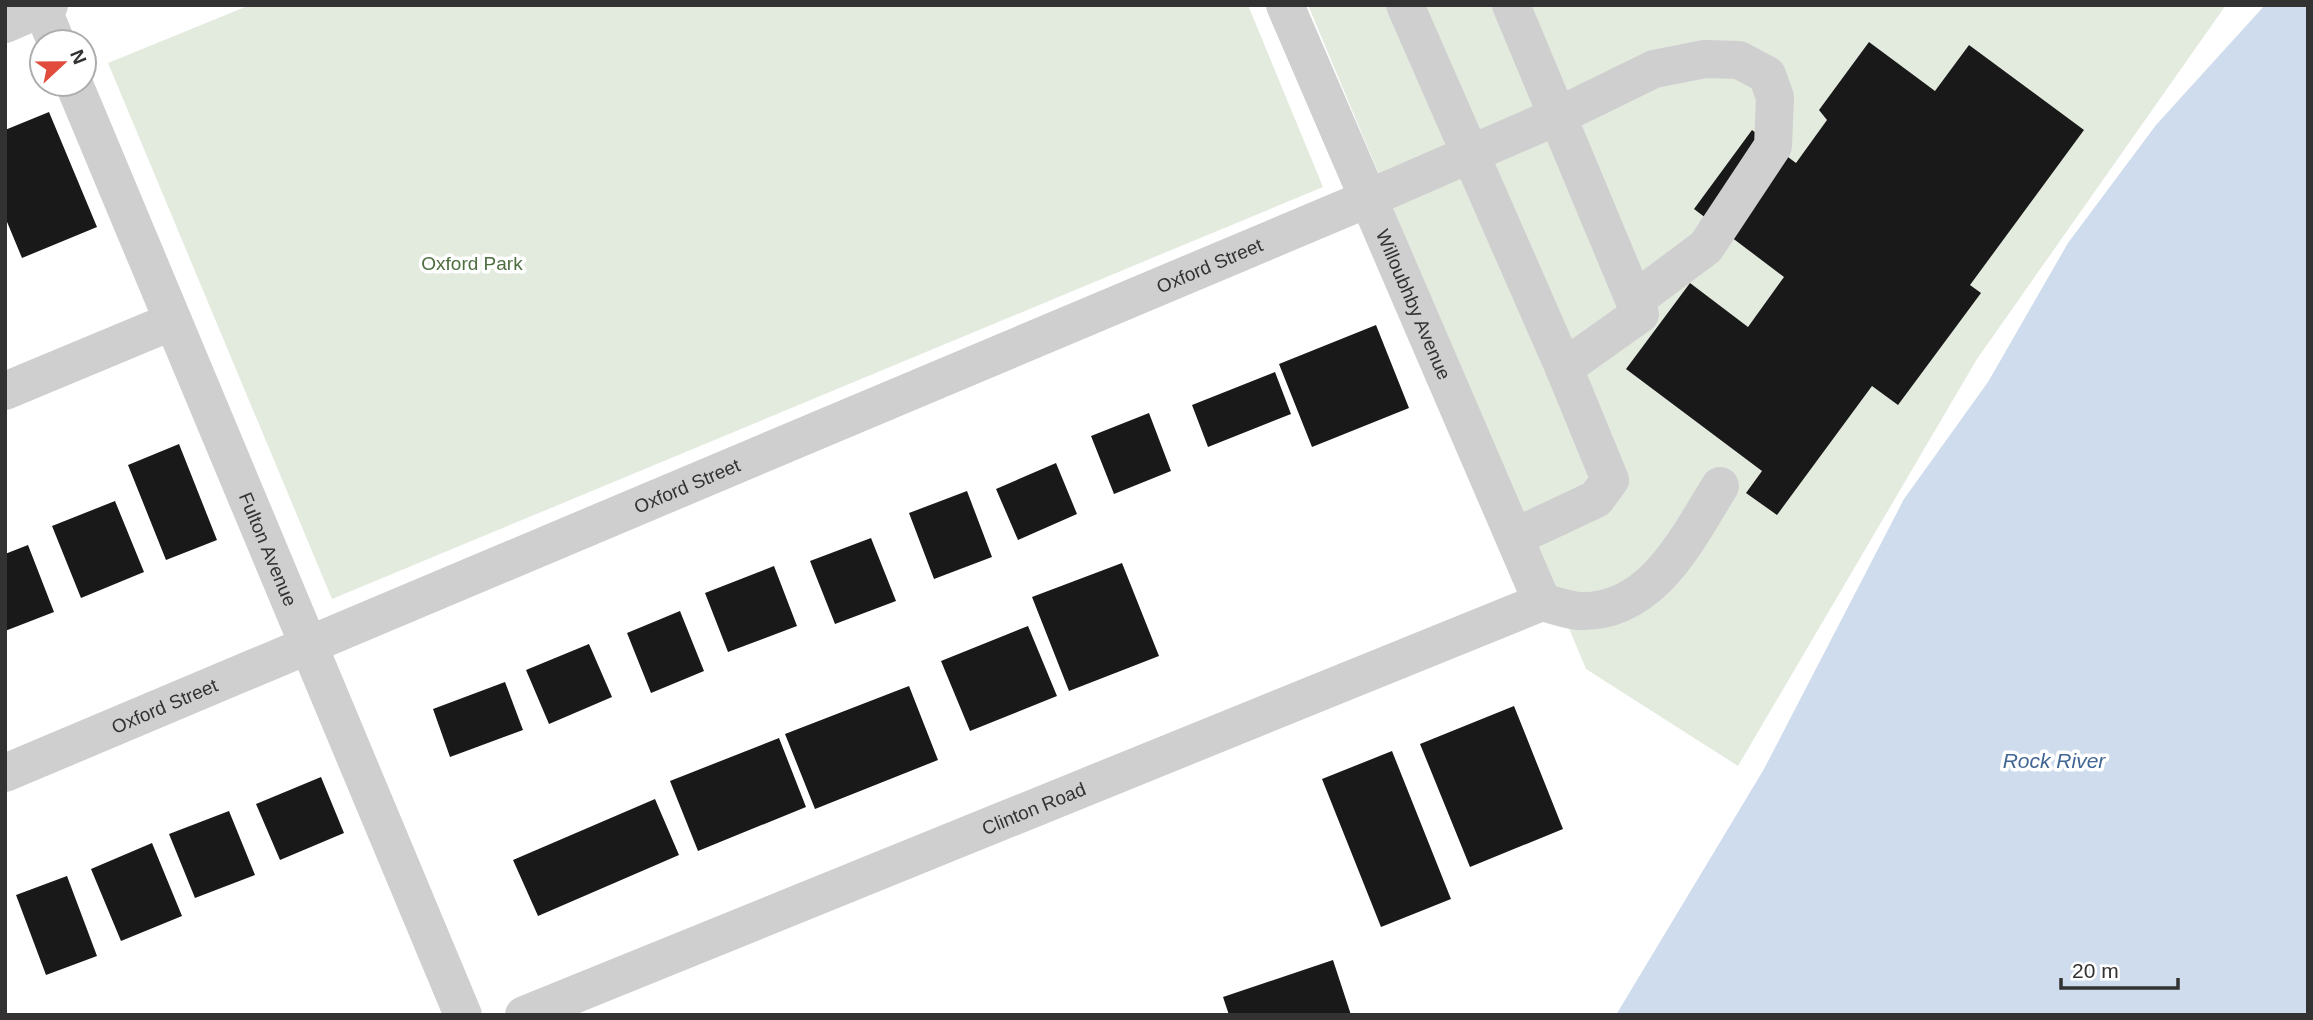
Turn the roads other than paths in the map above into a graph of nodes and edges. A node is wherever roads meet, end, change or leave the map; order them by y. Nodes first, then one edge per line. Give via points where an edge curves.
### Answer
1 (1285, 5) edge
2 (1405, 5) edge
3 (1511, 5) edge
4 (47, 15) edge
5 (5, 24) edge
6 (80, 98) edge
7 (1558, 116) junction
8 (1470, 154) junction
9 (1367, 199) junction
10 (1634, 300) junction
11 (173, 321) junction
12 (1564, 368) junction
13 (5, 391) edge
14 (1720, 486) dead end
15 (1515, 537) junction
16 (1542, 602) junction
17 (308, 645) junction
18 (5, 772) edge
19 (463, 1015) edge
20 (524, 1015) edge

1 - 9 street, Willoubhby Avenue
2 - 8 street
3 - 7 street
4 - 5 street
6 - 11 street, Fulton Avenue
7 - 8 street, Oxford Street
7 - 10 street
7 - 10 street, Oxford Street via 1654,69 1705,59 1739,60 1767,75 1776,97 1773,146 1706,247
8 - 9 street, Oxford Street
8 - 12 street
9 - 15 street, Willoubhby Avenue
9 - 17 street, Oxford Street
10 - 12 street via 1640,314
11 - 13 street
11 - 17 street, Fulton Avenue
12 - 15 street via 1610,480 1596,499
14 - 16 street via 1679,551 1651,585 1618,606 1579,611
15 - 16 street, Willoubhby Avenue
16 - 20 street, Clinton Road
17 - 18 street, Oxford Street
17 - 19 street, Fulton Avenue

